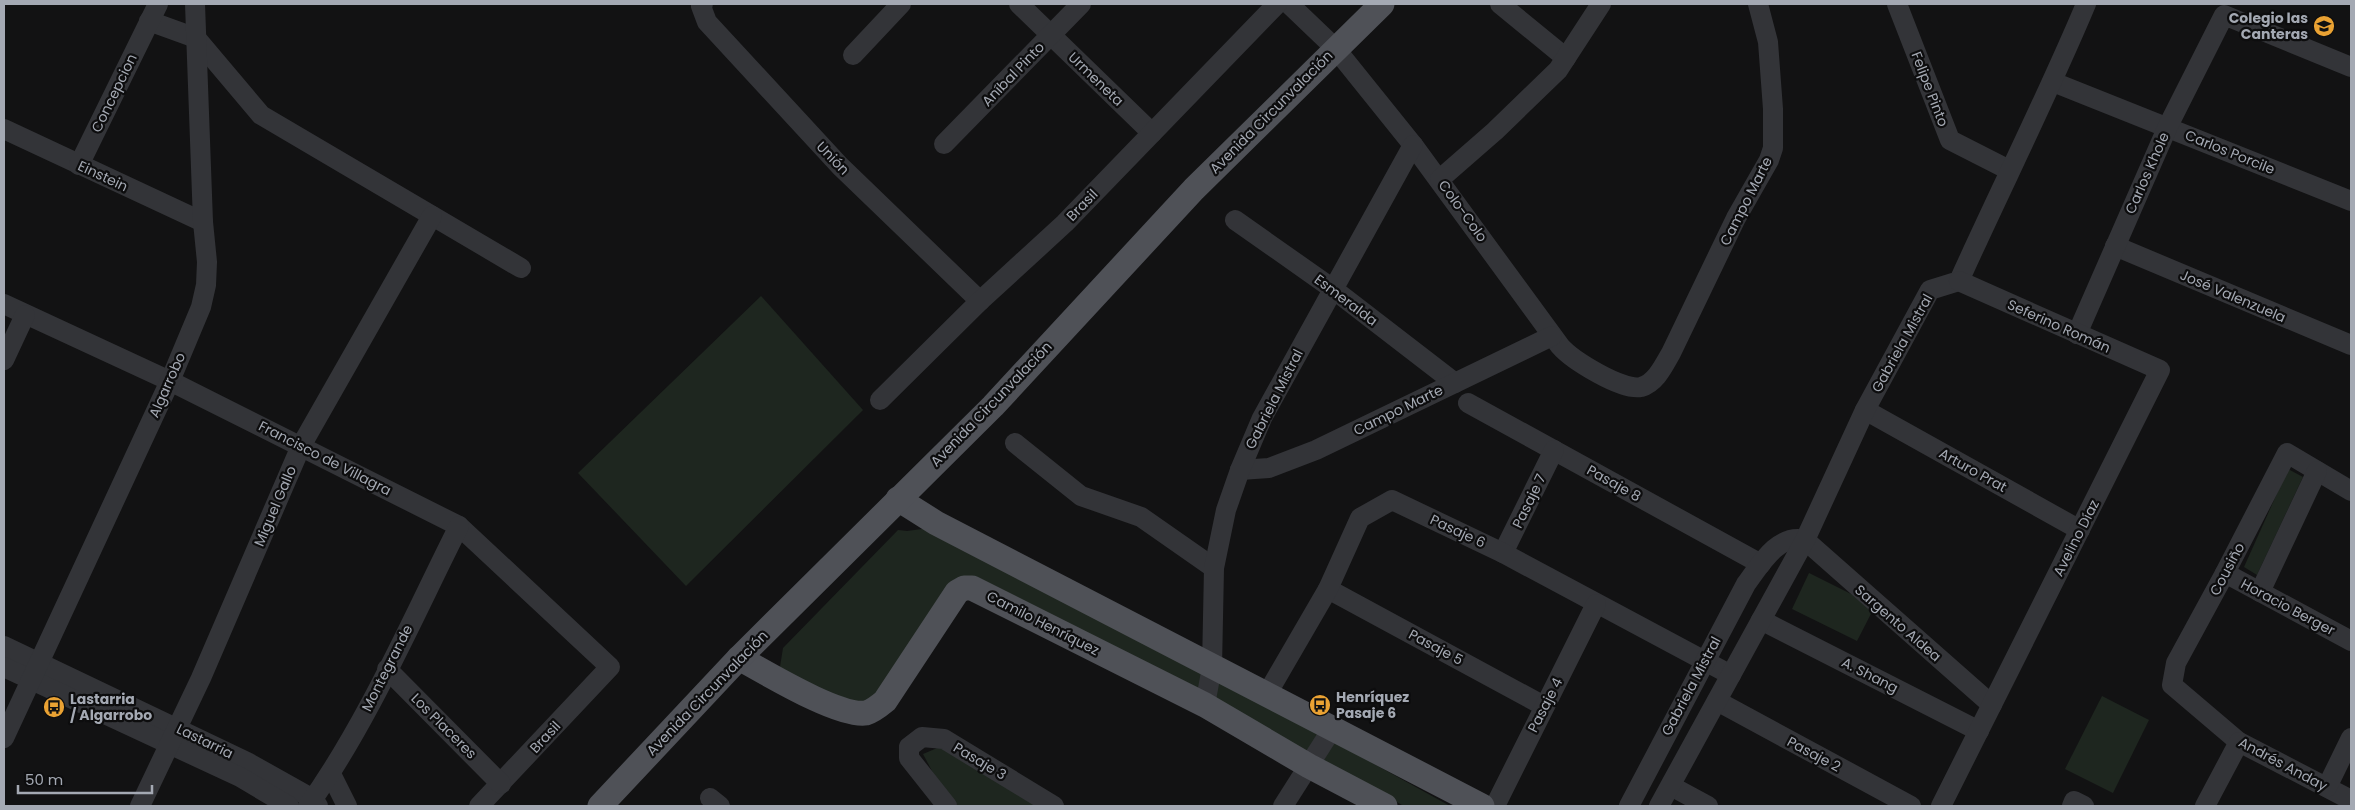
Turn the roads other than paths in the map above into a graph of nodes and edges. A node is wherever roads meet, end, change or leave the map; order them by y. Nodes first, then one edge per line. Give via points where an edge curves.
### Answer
1 (195, 4) edge
2 (703, 4) edge
3 (900, 4) edge
4 (1019, 4) edge
5 (1081, 4) edge
6 (1277, 4) edge
7 (1289, 4) edge
8 (1382, 4) edge
9 (1500, 4) edge
10 (1601, 4) edge
11 (1758, 4) edge
12 (1897, 4) edge
13 (2086, 4) edge
14 (154, 13) edge
15 (1051, 35) junction
16 (196, 38) junction
17 (1335, 48) junction
18 (853, 55) dead end
19 (1566, 58) junction
20 (2351, 67) edge
21 (2053, 82) junction
22 (2168, 126) junction
23 (4, 129) edge
24 (1152, 133) junction
25 (944, 144) dead end
26 (1413, 145) junction
27 (79, 165) junction
28 (2009, 170) junction
29 (1440, 179) junction
30 (2351, 201) edge
31 (432, 216) junction
32 (1235, 220) dead end
33 (203, 222) junction
34 (2115, 246) junction
35 (521, 268) dead end
36 (1959, 281) junction
37 (1332, 288) junction
38 (980, 301) junction
39 (4, 304) edge
40 (25, 315) junction
41 (2077, 334) junction
42 (1552, 336) junction
43 (2351, 345) edge
44 (4, 360) edge
45 (2160, 370) joint
46 (170, 381) junction
47 (1651, 382) joint
48 (1455, 383) junction
49 (880, 400) dead end
50 (1468, 403) dead end
51 (1865, 410) junction
52 (1015, 443) dead end
53 (301, 446) junction
54 (1554, 450) junction
55 (1240, 470) junction
56 (2317, 471) junction
57 (2351, 491) edge
58 (898, 499) junction
59 (459, 526) junction
60 (2080, 530) junction
61 (1805, 540) junction
62 (1504, 553) junction
63 (1761, 564) junction
64 (1214, 568) junction
65 (2225, 573) junction
66 (1328, 589) junction
67 (2260, 592) junction
68 (1596, 604) junction
69 (1761, 620) junction
70 (2351, 641) edge
71 (4, 646) edge
72 (739, 658) junction
73 (1704, 662) junction
74 (4, 667) edge
75 (610, 667) joint
76 (1212, 667) junction
77 (387, 669) junction
78 (34, 671) junction
79 (1731, 676) junction
80 (2172, 685) joint
81 (1267, 694) junction
82 (1716, 701) junction
83 (1205, 705) junction
84 (1992, 705) junction
85 (1544, 706) junction
86 (1332, 729) junction
87 (1979, 730) junction
88 (173, 736) junction
89 (4, 738) edge
90 (2351, 738) edge
91 (2239, 742) junction
92 (1309, 766) junction
93 (330, 774) junction
94 (501, 784) junction
95 (1671, 786) junction
96 (2327, 787) junction
97 (2351, 800) edge
98 (313, 804) edge
99 (140, 806) edge
100 (288, 806) edge
101 (347, 806) edge
102 (479, 806) edge
103 (600, 806) edge
104 (946, 806) edge
105 (1054, 806) edge
106 (1283, 806) edge
107 (1385, 806) edge
108 (1482, 806) edge
109 (1495, 806) edge
110 (1629, 806) edge
111 (1659, 806) edge
112 (1708, 806) edge
113 (1911, 806) edge
114 (1941, 806) edge
115 (2205, 806) edge

1 - 16 street, Algarrobo
2 - 38 street, Unión via 707,22 834,158
3 - 18 street
4 - 15 street, Urmeneta
5 - 15 street, Aníbal Pinto
6 - 24 street, Brasil
7 - 17 street, Colo-Colo
8 - 17 main road, Avenida Circunvalación
9 - 19 street
10 - 19 street
11 - 47 street, Campo Marte via 1769,59 1773,128 1769,160 1736,218 1670,353
12 - 28 street, Felipe Pinto via 1950,140
13 - 21 street
14 - 16 street, Concepcion
14 - 27 street, Concepcion
15 - 24 street, Urmeneta
15 - 25 street, Aníbal Pinto
16 - 31 street via 261,116
16 - 33 street, Algarrobo
17 - 26 street, Colo-Colo
17 - 58 main road, Avenida Circunvalación via 1194,189 993,406
19 - 29 street via 1558,70 1495,131
20 - 22 street, Carlos Khole via 2224,15
21 - 22 street, Carlos Porcile
21 - 28 street
22 - 30 street, Carlos Porcile
22 - 34 street, Carlos Khole
23 - 27 street, Einstein
24 - 38 street, Brasil via 1065,224
26 - 29 street, Colo-Colo
26 - 37 street, Gabriela Mistral
27 - 33 street, Einstein
28 - 36 street
29 - 42 street, Colo-Colo
31 - 35 street
31 - 53 street, Miguel Gallo
32 - 37 street, Esmeralda
33 - 46 street, Algarrobo via 206,285 201,307
34 - 41 street, Carlos Khole
34 - 43 street, José Valenzuela
36 - 41 street, Seferino Román
36 - 51 street, Gabriela Mistral via 1930,290
37 - 48 street, Esmeralda
37 - 55 street, Gabriela Mistral via 1262,418
38 - 49 street, Brasil
39 - 40 street, Francisco de Villagra
40 - 44 street
40 - 46 street, Francisco de Villagra
41 - 45 street, Seferino Román
42 - 47 street, Colo-Colo via 1566,353 1622,385 1641,387
42 - 48 street, Campo Marte
45 - 60 street, Avelino Díaz
46 - 53 street, Francisco de Villagra
46 - 78 street, Algarrobo
48 - 55 street, Campo Marte via 1281,464 1261,470
50 - 54 street, Pasaje 8
51 - 60 street, Arturo Prat
51 - 61 street, Gabriela Mistral
52 - 64 street via 1081,496 1141,517
53 - 59 street, Francisco de Villagra
53 - 88 street, Miguel Gallo
54 - 62 street, Pasaje 7
54 - 63 street, Pasaje 8
55 - 64 street, Gabriela Mistral via 1226,510
56 - 57 street
56 - 65 street, Cousiño via 2286,453
56 - 67 street
58 - 72 main road, Avenida Circunvalación
58 - 76 main road via 936,523
59 - 75 street, Francisco de Villagra
59 - 77 street, Montegrande
60 - 84 street, Avelino Díaz
61 - 63 street, Gabriela Mistral via 1787,540
61 - 69 street, Gabriela Mistral
61 - 84 street, Sargento Aldea
62 - 66 street, Pasaje 6 via 1392,500 1360,518
62 - 68 street, Pasaje 6
63 - 73 street, Gabriela Mistral via 1746,584
64 - 76 street, Gabriela Mistral
65 - 67 street, Horacio Berger
65 - 80 street, Cousiño via 2176,663
66 - 81 street, Pasaje 6
66 - 85 street, Pasaje 5
67 - 70 street, Horacio Berger
68 - 73 street, Pasaje 6
68 - 85 street, Pasaje 4
69 - 79 street, Gabriela Mistral
69 - 87 street, A. Shang
71 - 78 street, Lastarria
72 - 83 main road, Camilo Henríquez via 813,697 846,710 865,713 885,701 957,592 972,588
72 - 103 main road, Avenida Circunvalación
73 - 79 street, Pasaje 6
73 - 110 street, Gabriela Mistral
74 - 78 street, Lastarria
75 - 94 street, Brasil
76 - 81 main road
76 - 83 street, Gabriela Mistral
77 - 93 street, Montegrande
77 - 94 street, Los Placeres
78 - 88 street, Lastarria
78 - 89 street, Algarrobo
79 - 82 street, Gabriela Mistral
80 - 91 street, Andrés Anday
81 - 86 main road
82 - 95 street, Gabriela Mistral
82 - 113 street, Pasaje 2
83 - 92 main road, Camilo Henríquez
84 - 87 street, Avelino Díaz
85 - 109 street, Pasaje 4
86 - 92 street
86 - 108 main road
87 - 114 street, Avelino Díaz
88 - 98 street, Lastarria via 248,762
88 - 99 street, Miguel Gallo
88 - 100 street, Lastarria
90 - 96 street
91 - 96 street, Andrés Anday
91 - 115 street
92 - 106 street
92 - 107 main road, Camilo Henríquez
93 - 98 street, Montegrande
93 - 101 street
94 - 102 street, Brasil
95 - 111 street, Gabriela Mistral
95 - 112 street
96 - 97 street, Andrés Anday
104 - 105 street, Pasaje 3 via 909,758 909,747 922,737 944,739

